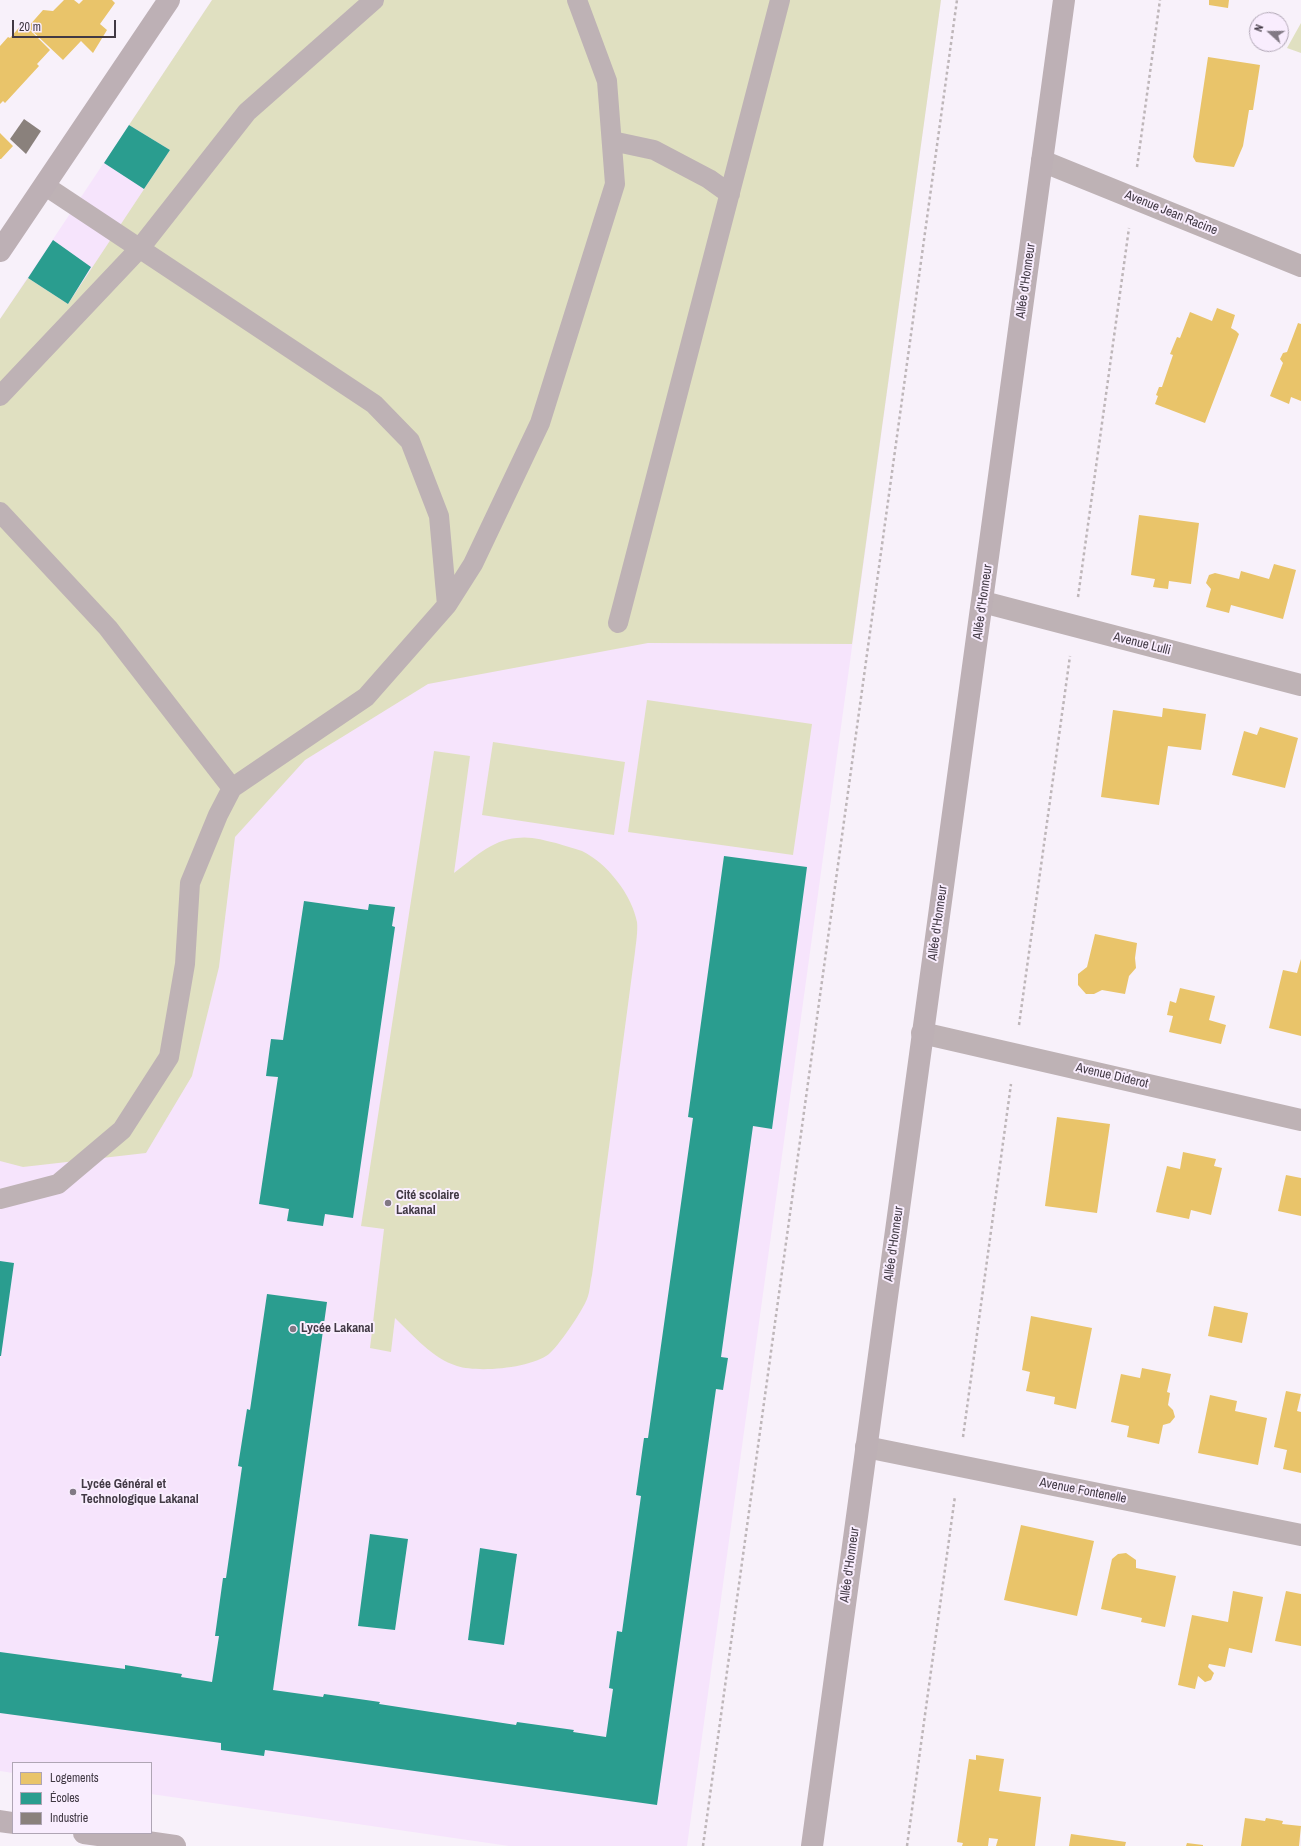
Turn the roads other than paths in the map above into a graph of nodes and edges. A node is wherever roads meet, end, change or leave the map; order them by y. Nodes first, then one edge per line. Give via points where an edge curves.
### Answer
1 (169, 0) edge
2 (374, 0) edge
3 (780, 0) edge
4 (1064, 0) edge
5 (578, 1) edge
6 (612, 141) junction
7 (1042, 160) junction
8 (44, 185) junction
9 (730, 194) junction
10 (140, 248) junction
11 (0, 251) edge
12 (1301, 266) edge
13 (0, 396) edge
14 (0, 512) edge
15 (983, 602) junction
16 (447, 604) junction
17 (618, 623) dead end
18 (1301, 685) edge
19 (232, 788) junction
20 (922, 1034) junction
21 (1301, 1120) edge
22 (0, 1199) edge
23 (866, 1447) junction
24 (1301, 1535) edge
25 (0, 1821) edge
26 (12, 1823) edge
27 (91, 1834) edge
28 (175, 1846) edge
29 (812, 1846) edge

1 - 8 main road
2 - 10 lane via 247,112
3 - 9 lane
4 - 7 main road, Allée d'Honneur
5 - 6 lane via 607,81
6 - 9 lane via 654,150 709,179
6 - 16 lane via 615,184 540,423 473,564
7 - 12 street, Avenue Jean Racine
7 - 15 main road, Allée d'Honneur
8 - 10 lane
8 - 11 main road
9 - 17 lane
10 - 13 lane
10 - 16 lane via 374,404 410,441 439,516
14 - 19 lane via 108,628
15 - 18 street, Avenue Lulli
15 - 20 main road, Allée d'Honneur
16 - 19 lane via 366,697
19 - 22 lane via 190,883 185,964 169,1056 122,1130 58,1184
20 - 21 street, Avenue Diderot
20 - 23 main road, Allée d'Honneur
23 - 24 street, Avenue Fontenelle
23 - 29 main road, Allée d'Honneur
25 - 26 main road
27 - 28 main road

